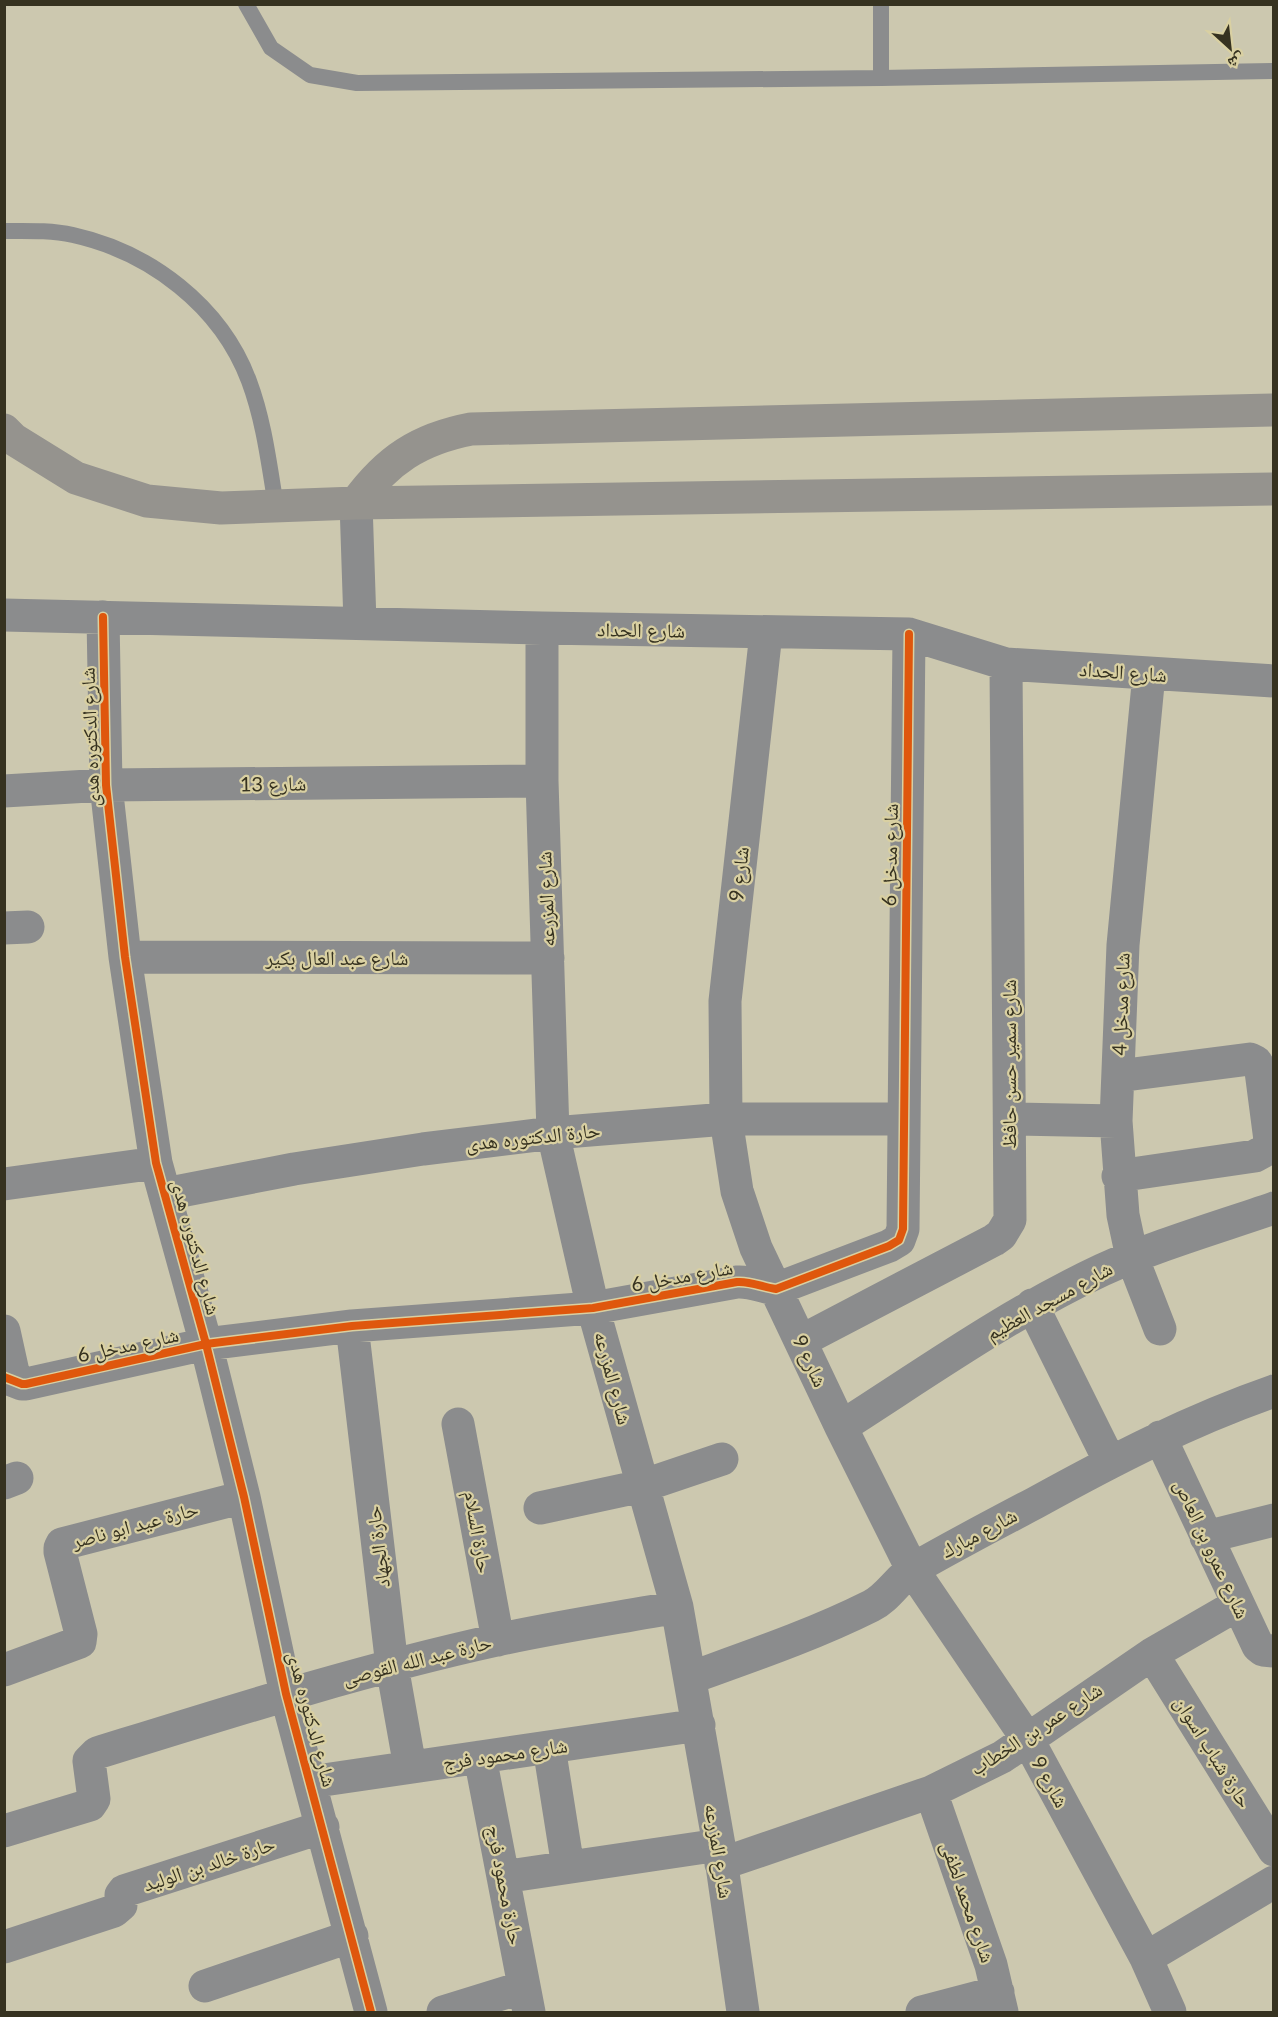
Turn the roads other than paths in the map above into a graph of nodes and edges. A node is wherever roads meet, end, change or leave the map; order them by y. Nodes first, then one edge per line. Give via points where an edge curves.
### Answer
1 (246, 4) edge
2 (881, 4) edge
3 (1274, 71) edge
4 (881, 78) junction
5 (4, 231) edge
6 (1274, 410) edge
7 (4, 430) edge
8 (1274, 489) edge
9 (356, 503) junction
10 (276, 506) junction
11 (4, 615) edge
12 (103, 617) junction
13 (360, 623) junction
14 (542, 628) junction
15 (766, 633) junction
16 (909, 634) junction
17 (1006, 664) junction
18 (1149, 674) junction
19 (1274, 681) edge
20 (542, 781) junction
21 (106, 785) junction
22 (4, 791) edge
23 (125, 957) junction
24 (548, 958) junction
25 (1118, 1076) junction
26 (726, 1119) junction
27 (904, 1119) junction
28 (1010, 1119) junction
29 (1116, 1121) junction
30 (553, 1133) junction
31 (156, 1163) junction
32 (1119, 1176) junction
33 (4, 1184) edge
34 (165, 1194) junction
35 (1274, 1208) edge
36 (1132, 1257) junction
37 (776, 1288) junction
38 (1032, 1305) junction
39 (593, 1308) junction
40 (352, 1326) junction
41 (1160, 1329) dead end
42 (4, 1331) edge
43 (801, 1341) junction
44 (206, 1344) junction
45 (10, 1379) edge
46 (1274, 1391) edge
47 (458, 1424) dead end
48 (841, 1427) junction
49 (1160, 1437) junction
50 (722, 1459) dead end
51 (1110, 1462) junction
52 (642, 1486) junction
53 (244, 1497) junction
54 (540, 1508) dead end
55 (1274, 1520) edge
56 (1206, 1538) junction
57 (912, 1569) junction
58 (1237, 1605) junction
59 (676, 1607) junction
60 (498, 1640) junction
61 (1274, 1651) edge
62 (1152, 1654) junction
63 (392, 1666) junction
64 (4, 1670) edge
65 (690, 1678) junction
66 (286, 1694) junction
67 (699, 1725) junction
68 (1028, 1740) junction
69 (549, 1747) junction
70 (480, 1757) junction
71 (410, 1767) junction
72 (310, 1782) junction
73 (931, 1792) junction
74 (323, 1827) junction
75 (4, 1831) edge
76 (1274, 1850) edge
77 (720, 1855) junction
78 (568, 1867) junction
79 (503, 1876) junction
80 (1274, 1882) edge
81 (352, 1936) junction
82 (4, 1947) edge
83 (1146, 1958) junction
84 (206, 1986) dead end
85 (526, 2000) edge
86 (1000, 2002) edge
87 (371, 2013) edge
88 (443, 2013) edge
89 (743, 2013) edge
90 (922, 2013) edge
91 (1170, 2013) edge

1 - 4 lane via 271,48 310,75 357,83
2 - 4 lane
3 - 4 lane
5 - 10 lane via 72,235 106,245 139,259 194,299 228,341 248,379 259,409
6 - 9 street via 471,429 437,438 405,453 386,467
7 - 10 street via 76,478 147,501 221,508
8 - 9 street
9 - 10 street
9 - 13 street
11 - 12 street, شارع الحداد
12 - 13 street, شارع الحداد
12 - 21 street, شارع الدكتوره هدى
13 - 14 street, شارع الحداد
14 - 15 street, شارع الحداد
14 - 20 street, شارع المزرعه
15 - 16 street, شارع الحداد
15 - 26 street, شارع 9 via 724,1001
16 - 17 street, شارع الحداد
16 - 27 street, شارع مدخل 6
17 - 18 street, شارع الحداد
17 - 28 street, شارع سمير حسن حافظ
18 - 19 street, شارع الحداد
18 - 25 street, شارع مدخل 4 via 1123,945
20 - 21 street, شارع 13
20 - 24 street, شارع المزرعه
21 - 22 street, شارع 13
21 - 23 street, شارع الدكتوره هدى
23 - 24 street, شارع عبد العال بكير
23 - 31 street, شارع الدكتوره هدى
24 - 30 street, شارع المزرعه
25 - 29 street, شارع مدخل 4
25 - 32 street via 1250,1059 1262,1071 1270,1140 1266,1150 1255,1156
26 - 27 street, حارة الدكتوره هدى
26 - 30 street, حارة الدكتوره هدى
26 - 37 street, شارع 9 via 738,1191 756,1248
27 - 37 street, شارع مدخل 6 via 903,1229 899,1240
28 - 29 street
28 - 43 street, شارع سمير حسن حافظ via 1010,1220 1001,1235
29 - 32 street, شارع مدخل 4
30 - 34 street, حارة الدكتوره هدى via 317,1165
30 - 39 street, شارع المزرعه
31 - 33 street
31 - 34 street, شارع الدكتوره هدى
32 - 36 street, شارع مدخل 4
34 - 44 street, شارع الدكتوره هدى
35 - 36 street, شارع مسجد العظيم
36 - 38 street, شارع مسجد العظيم
36 - 41 street, شارع مدخل 4
37 - 39 street, شارع مدخل 6 via 737,1282
37 - 43 street, شارع 9
38 - 48 street, شارع مسجد العظيم
38 - 51 street
39 - 40 street, شارع مدخل 6
39 - 52 street, شارع المزرعه
40 - 44 street, شارع مدخل 6
40 - 63 street, حارة الجهاد
42 - 45 street
43 - 48 street, شارع 9
44 - 45 street, شارع مدخل 6 via 26,1384
44 - 53 street, شارع الدكتوره هدى
46 - 49 street, شارع مبارك
47 - 60 street, حارة السلام
48 - 57 street, شارع 9
49 - 51 street, شارع مبارك
49 - 56 street, شارع عمرو بن العاص
50 - 52 street
51 - 57 street, شارع مبارك
52 - 54 street
52 - 59 street, شارع المزرعه
53 - 64 street, حارة عيد ابو ناصر via 62,1544 60,1552 80,1642
53 - 66 street, شارع الدكتوره هدى
55 - 56 street
56 - 58 street, شارع عمرو بن العاص
57 - 65 street, شارع مبارك via 884,1599 872,1606
57 - 68 street, شارع 9
58 - 61 street, شارع عمرو بن العاص via 1258,1646
58 - 62 street, شارع عمر بن الخطاب
59 - 60 street, حارة عبد الله القوصى
59 - 65 street, شارع المزرعه
60 - 63 street, حارة عبد الله القوصى
62 - 68 street, شارع عمر بن الخطاب
62 - 76 street, حارة شباب اسوان
63 - 66 street, حارة عبد الله القوصى
63 - 71 street, حارة الجهاد
65 - 67 street, شارع المزرعه
66 - 72 street, شارع الدكتوره هدى
66 - 75 street, حارة عبد الله القوصى via 97,1753 89,1761 94,1799 90,1805
67 - 69 street, شارع محمود فرج
67 - 77 street, شارع المزرعه
68 - 73 street, شارع عمر بن الخطاب
68 - 83 street, شارع 9
69 - 70 street, شارع محمود فرج
69 - 78 street
70 - 71 street, شارع محمود فرج
70 - 79 street, حارة محمود فرج
71 - 72 street, شارع محمود فرج
72 - 74 street, شارع الدكتوره هدى
73 - 77 street, شارع عمر بن الخطاب
73 - 86 street, شارع محمد لطفى
74 - 81 street, شارع الدكتوره هدى
74 - 82 street, حارة خالد بن الوليد via 124,1891 121,1905 114,1911
77 - 78 street, شارع عمر بن الخطاب
77 - 89 street, شارع المزرعه
78 - 79 street, شارع عمر بن الخطاب
79 - 85 street, حارة محمود فرج
80 - 83 street
81 - 84 street
81 - 87 street, شارع الدكتوره هدى
83 - 91 street, شارع 9
85 - 88 street
86 - 90 street

